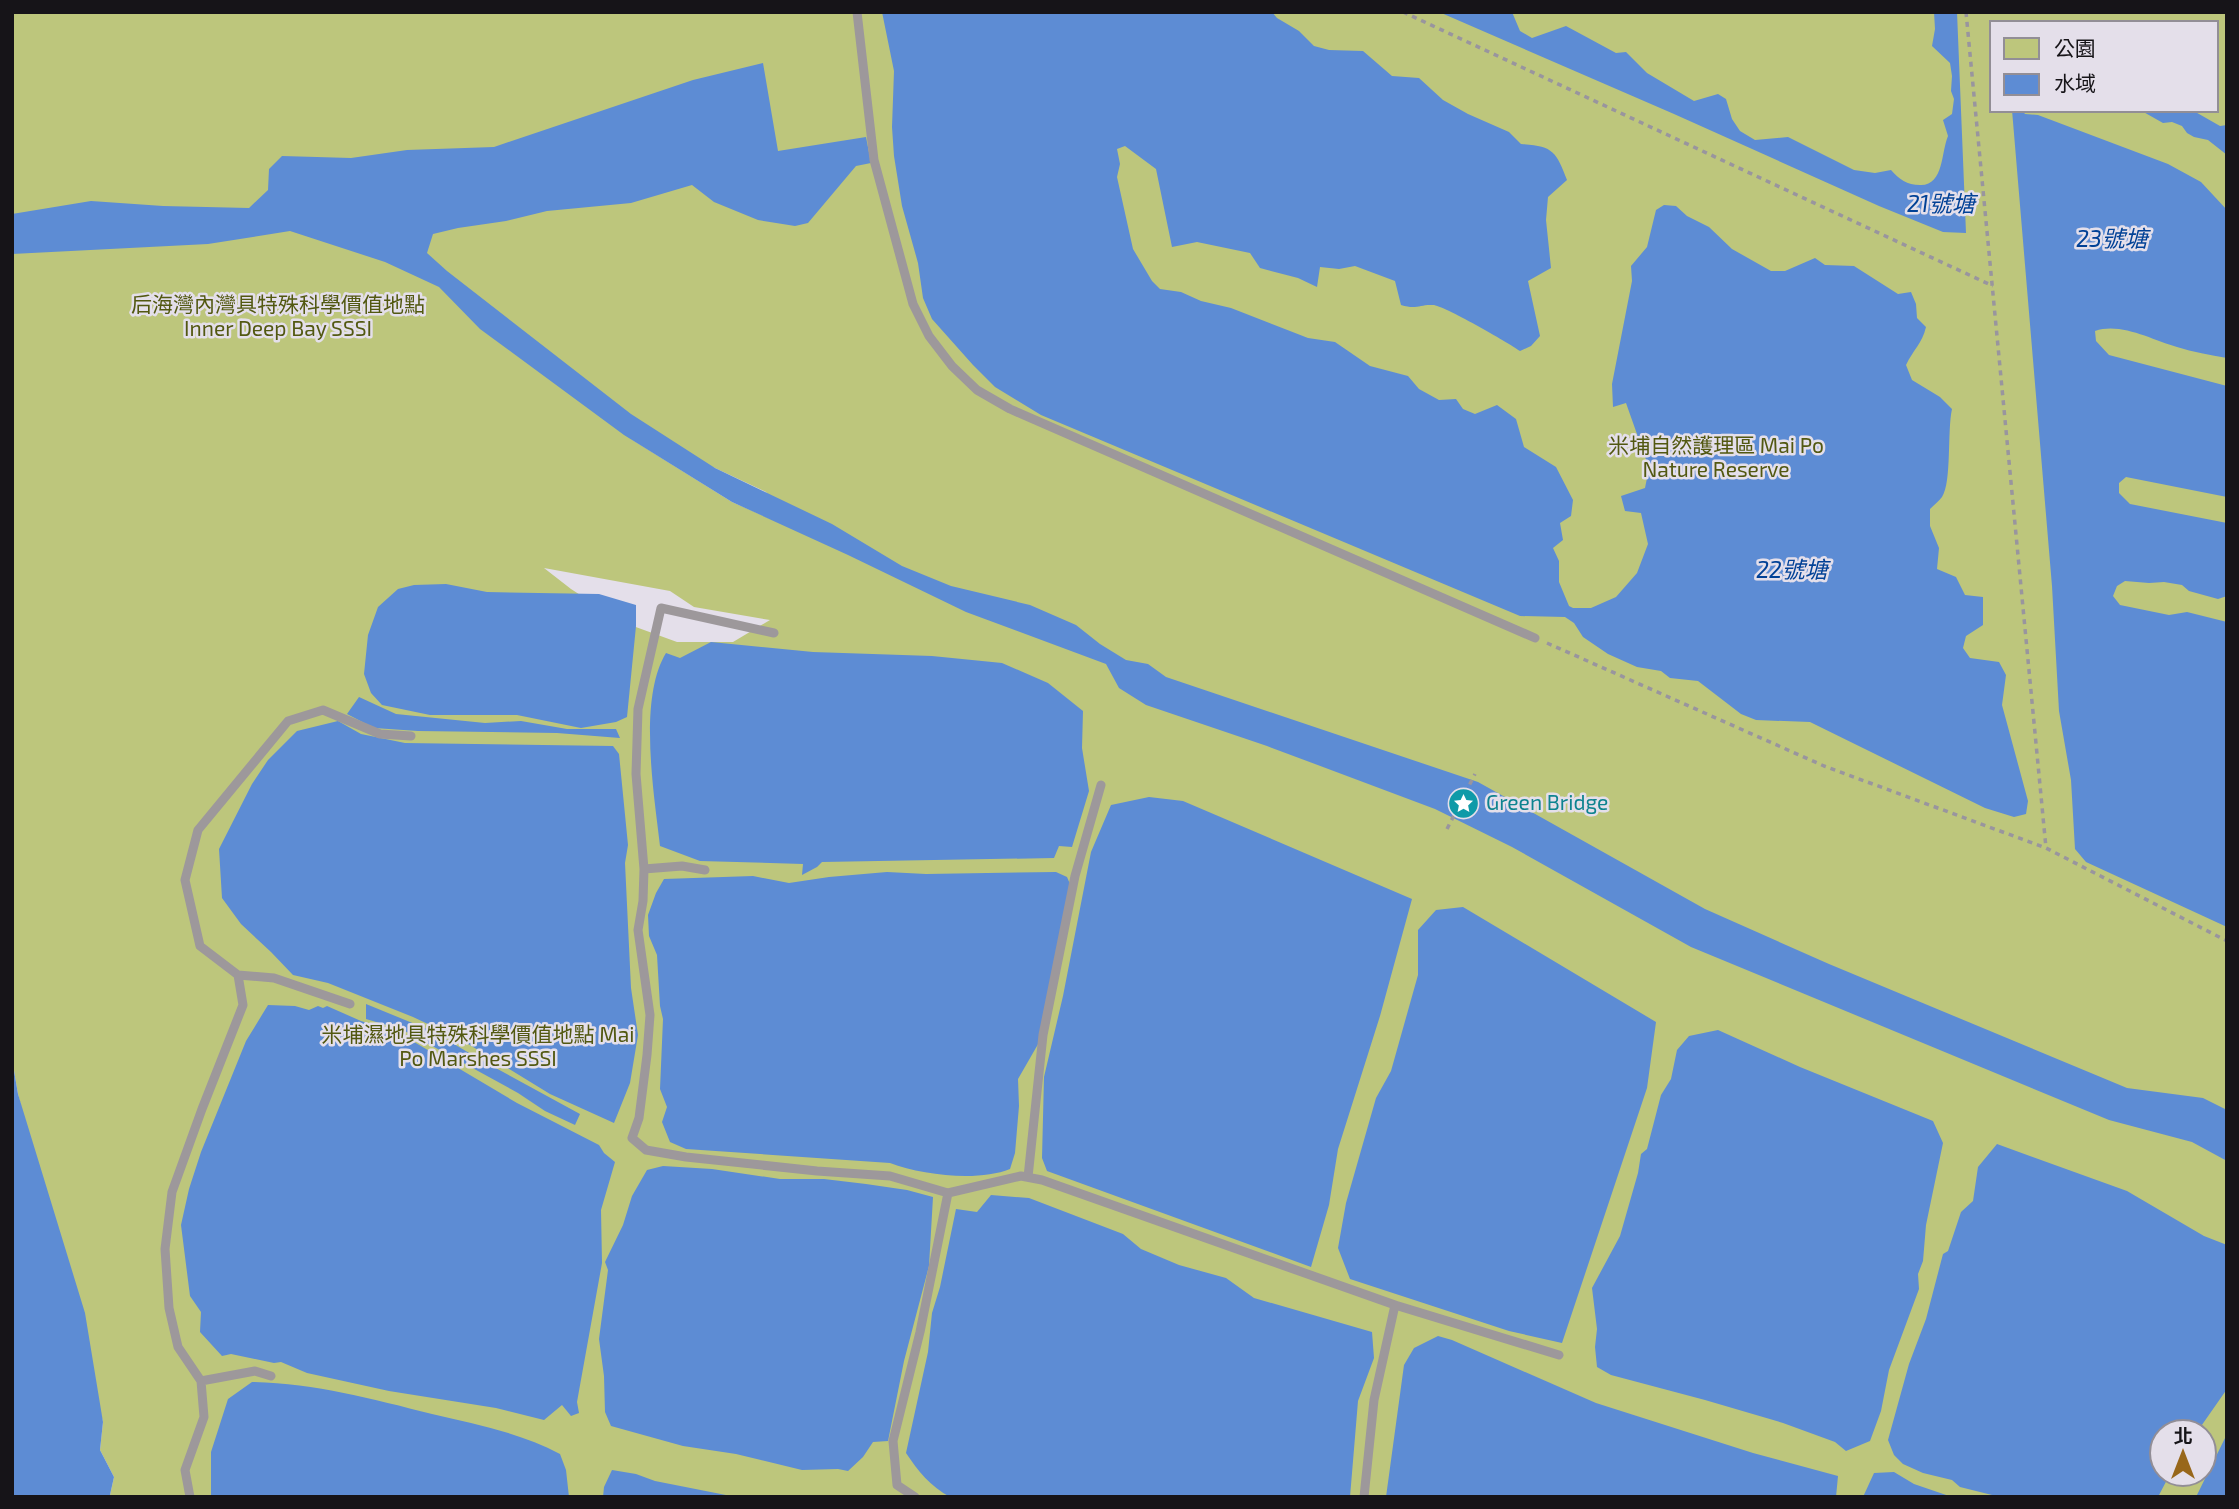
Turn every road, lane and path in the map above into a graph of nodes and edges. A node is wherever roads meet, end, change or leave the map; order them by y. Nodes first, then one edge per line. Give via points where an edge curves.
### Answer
1 (857, 12) edge
2 (1403, 12) edge
3 (1966, 12) edge
4 (1993, 286) junction
5 (774, 633) dead end
6 (1535, 638) joint
7 (411, 736) dead end
8 (1475, 774) dead end
9 (1101, 785) dead end
10 (1447, 829) dead end
11 (2046, 848) junction
12 (644, 869) junction
13 (705, 870) dead end
14 (2227, 941) edge
15 (238, 975) junction
16 (350, 1004) dead end
17 (1028, 1177) junction
18 (948, 1193) junction
19 (1395, 1305) junction
20 (1559, 1355) dead end
21 (271, 1376) dead end
22 (201, 1381) junction
23 (190, 1497) edge
24 (915, 1497) edge
25 (1364, 1497) edge

1 - 6 lane via 874,160 909,290 929,335 971,385 1010,410
2 - 4 path
3 - 4 path
4 - 11 path
5 - 12 lane via 661,608 638,709 636,774
6 - 11 path via 1824,766
7 - 15 lane via 380,734 323,710 288,721 198,830 185,880 200,946
8 - 10 path
9 - 17 lane via 1075,876 1043,1035
11 - 14 path
12 - 13 lane via 682,866
12 - 18 lane via 638,930 650,1015 639,1118 632,1138 646,1150 686,1157 890,1176
15 - 16 lane via 274,978
15 - 22 lane via 243,1005 172,1192 165,1249 169,1308 178,1347
17 - 18 lane
17 - 19 lane
18 - 24 lane via 893,1441 897,1485
19 - 20 lane
19 - 25 lane via 1374,1400
21 - 22 lane via 255,1371
22 - 23 lane via 204,1417 185,1470

